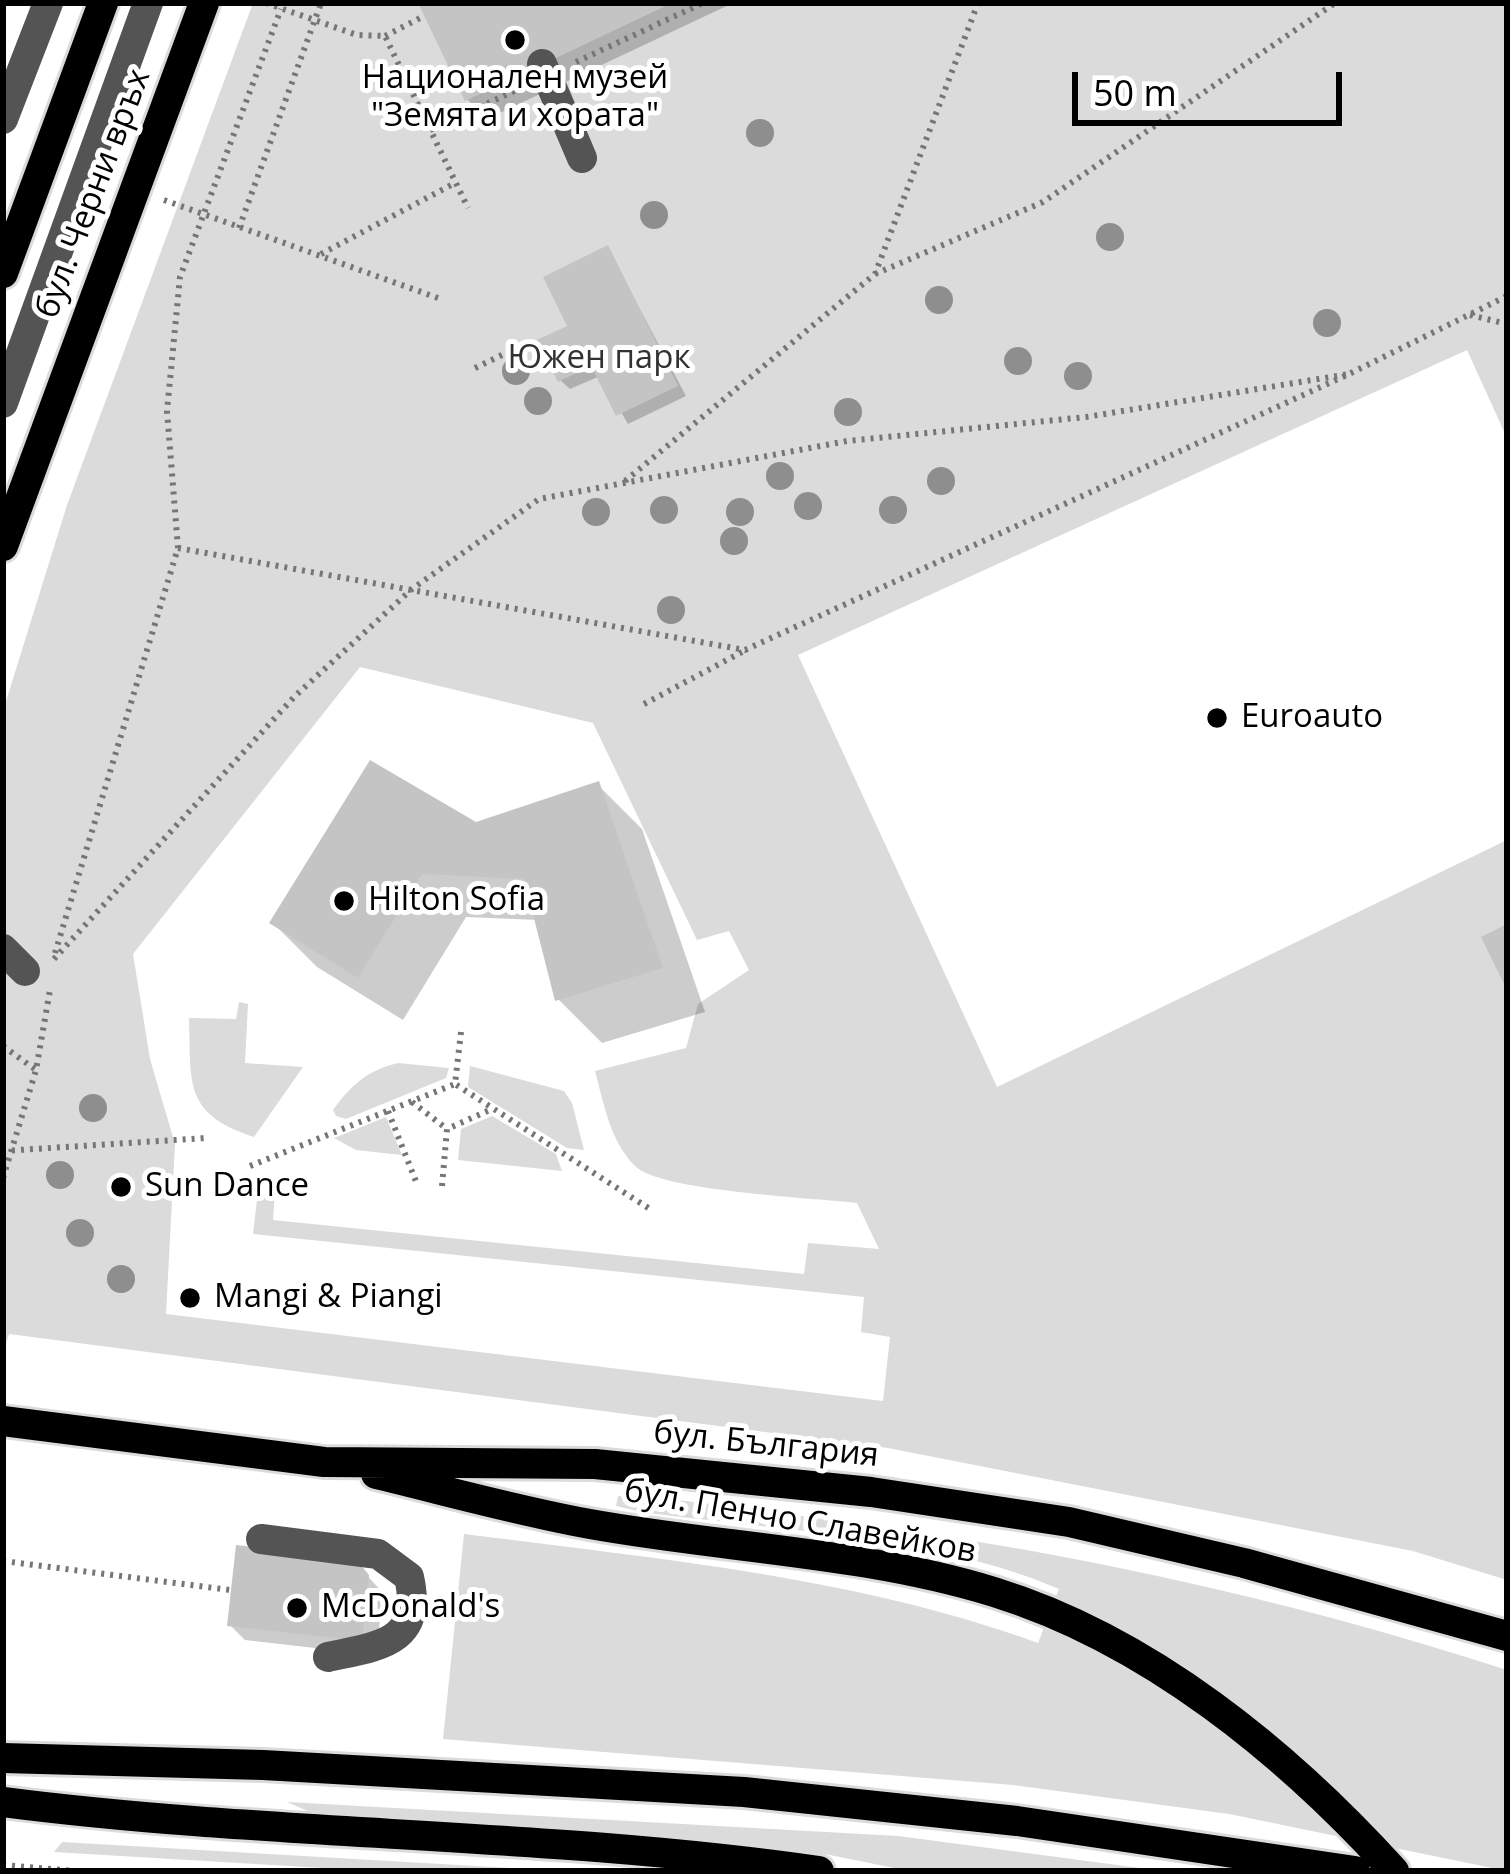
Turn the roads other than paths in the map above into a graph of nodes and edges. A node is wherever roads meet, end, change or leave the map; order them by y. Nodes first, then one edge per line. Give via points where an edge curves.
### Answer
1 (48, 3) edge
2 (103, 3) edge
3 (148, 3) edge
4 (204, 3) edge
5 (545, 70) road end
6 (3, 119) edge
7 (582, 158) dead end
8 (3, 272) edge
9 (3, 403) edge
10 (3, 545) edge
11 (3, 949) edge
12 (3, 964) edge
13 (3, 1421) edge
14 (324, 1462) junction
15 (261, 1539) dead end
16 (1507, 1636) edge
17 (328, 1657) dead end
18 (3, 1759) edge
19 (3, 1802) edge
20 (818, 1871) edge
21 (1355, 1871) edge
22 (1394, 1871) edge

1 - 6 street
2 - 8 main road, бул. Черни връх
3 - 9 street
4 - 10 main road, бул. Черни връх
5 - 7 street
11 - 12 street via 25,971
13 - 14 main road, бул. България
14 - 16 main road, бул. България via 595,1463 893,1495 1069,1522
14 - 22 main road, бул. Пенчо Славейков via 588,1524 880,1566 1050,1613 1247,1732
15 - 17 street via 378,1554 409,1577 407,1628 388,1642
18 - 21 main road via 744,1792 1017,1821
19 - 20 main road via 202,1824 715,1856

